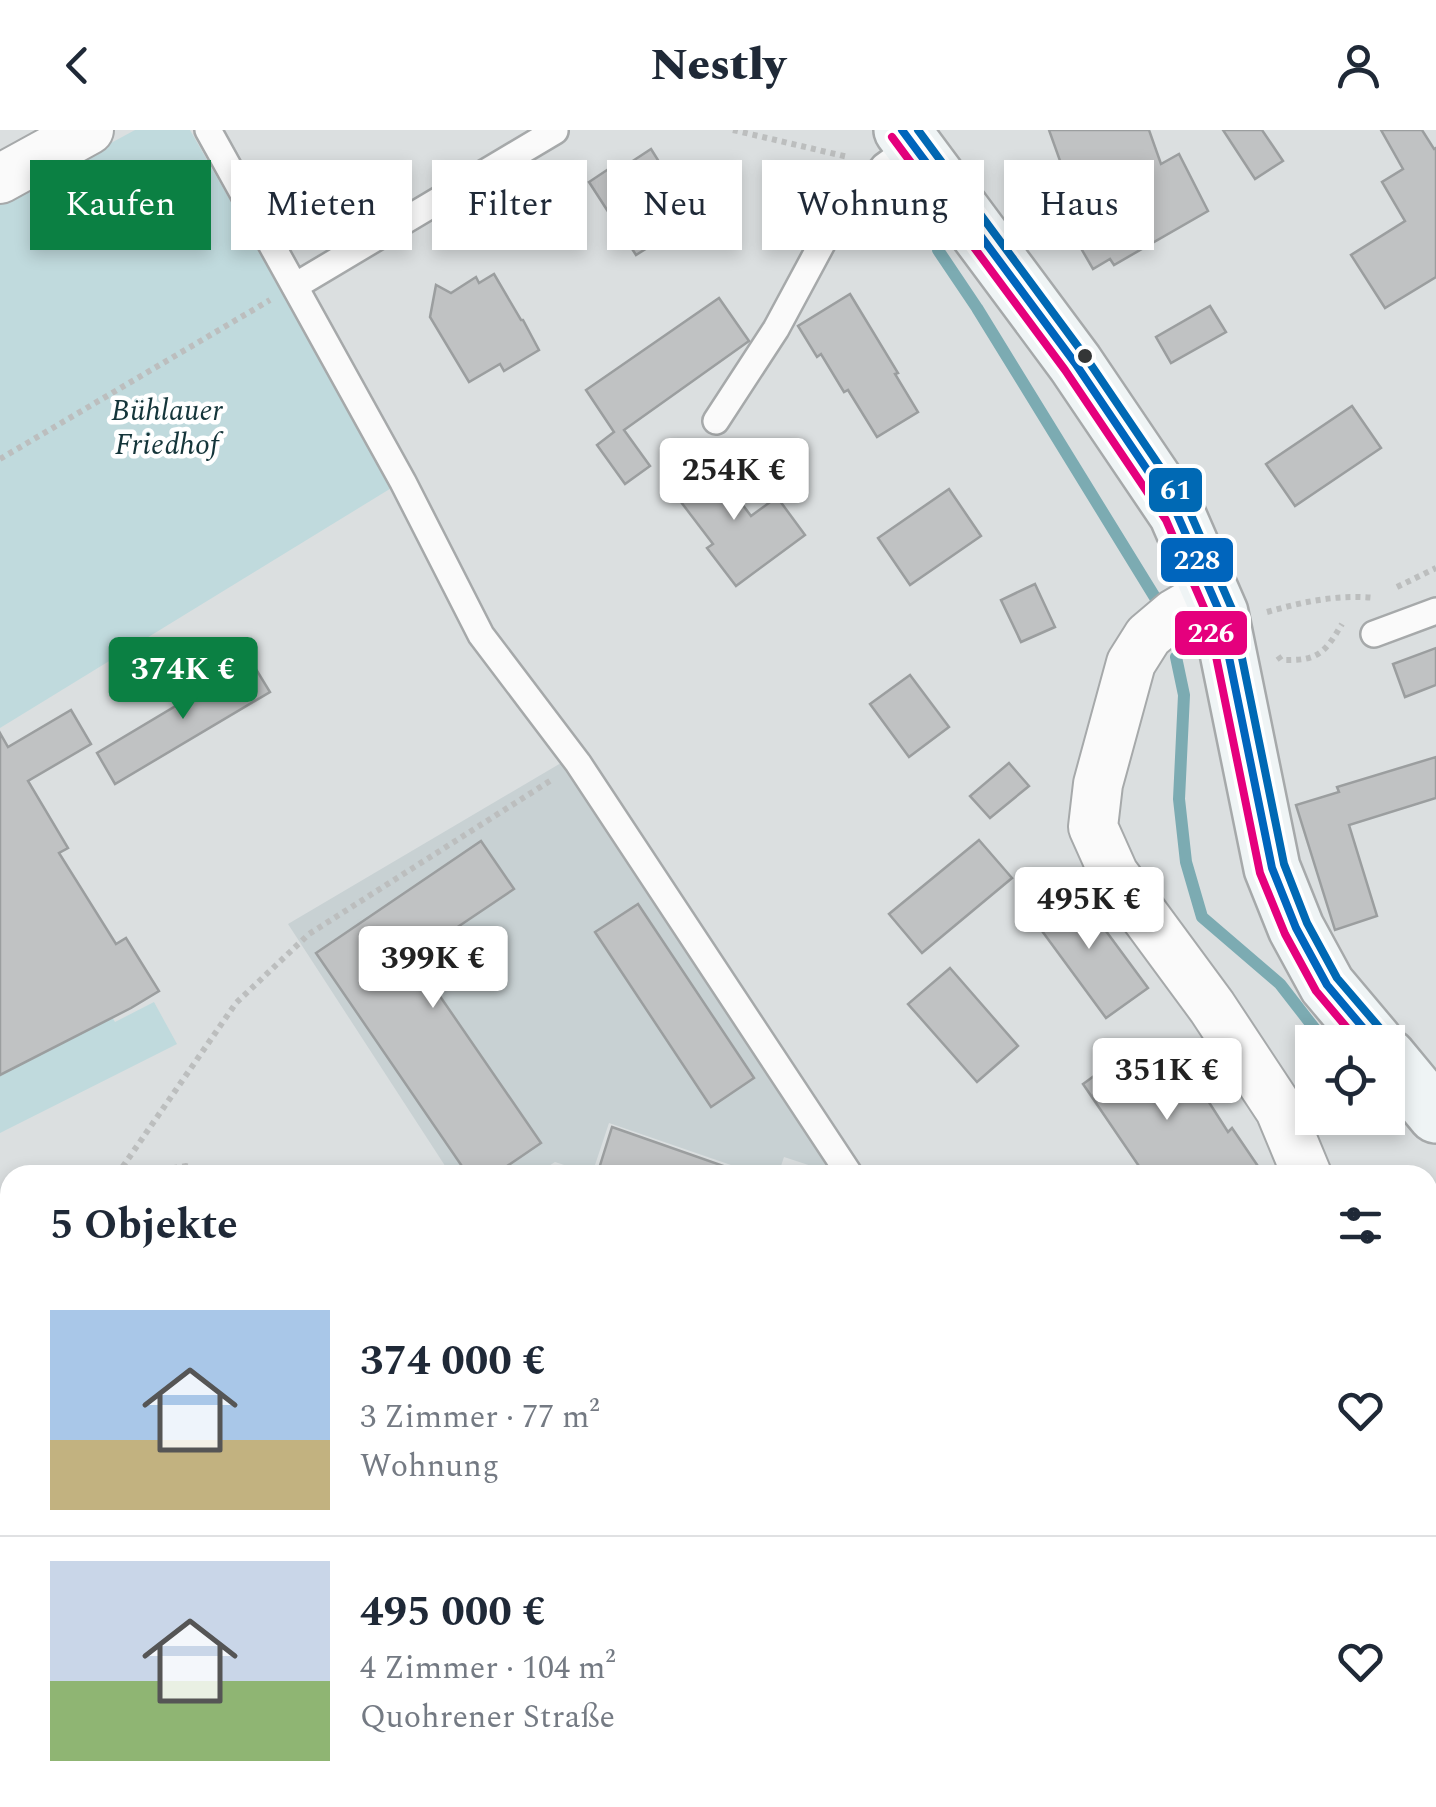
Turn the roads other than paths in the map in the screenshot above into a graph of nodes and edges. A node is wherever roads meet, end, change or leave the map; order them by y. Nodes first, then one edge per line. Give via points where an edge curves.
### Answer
1 (208, 130) edge
2 (555, 131) edge
3 (72, 135) edge
4 (900, 147) edge
5 (0, 180) edge
6 (295, 286) junction
7 (716, 421) dead end
8 (1215, 603) junction
9 (1436, 611) edge
10 (1374, 634) dead end
11 (1361, 1025) edge
12 (1405, 1079) edge
13 (1436, 1116) edge
14 (843, 1165) edge
15 (1303, 1165) edge

1 - 6 lane
2 - 6 lane via 472,173
3 - 5 street
4 - 7 lane via 825,238
4 - 8 street via 1075,364 1176,514
6 - 14 lane via 481,635 578,763
8 - 11 street via 1272,868 1327,985
8 - 15 street via 1174,614 1148,636 1131,663 1093,826 1114,874 1280,1110
9 - 10 lane
12 - 13 street

